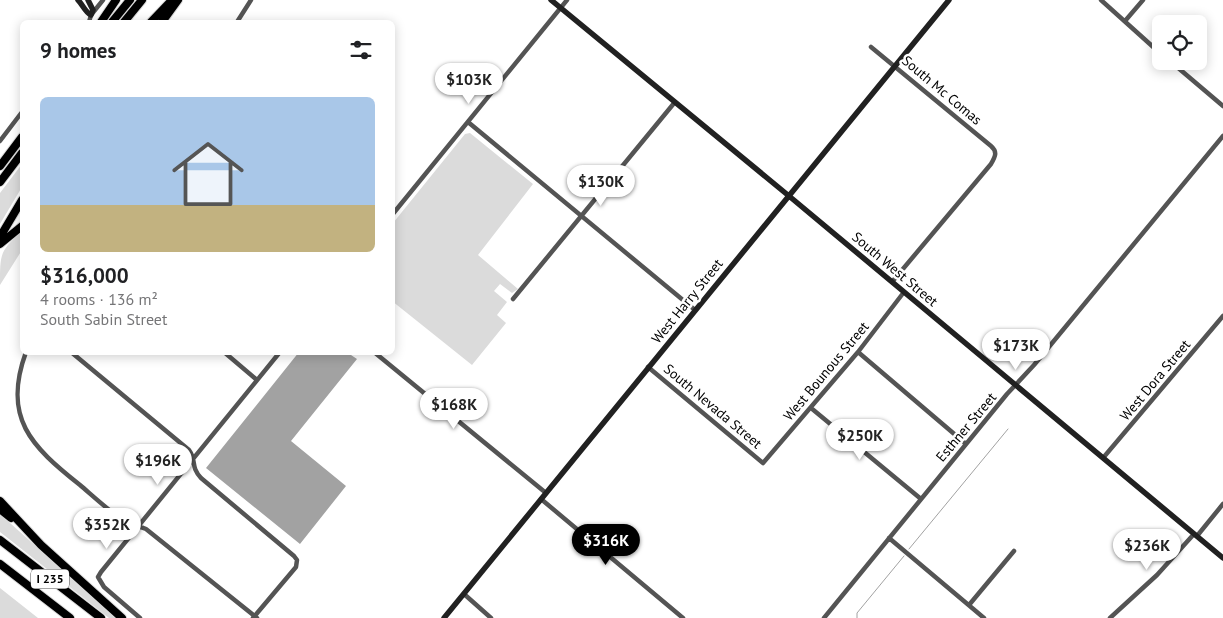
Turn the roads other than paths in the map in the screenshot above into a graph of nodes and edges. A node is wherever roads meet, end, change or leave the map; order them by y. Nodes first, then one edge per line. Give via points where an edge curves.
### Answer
1 (78, 0) edge
2 (88, 0) edge
3 (103, 0) edge
4 (116, 0) edge
5 (130, 0) edge
6 (142, 0) edge
7 (148, 0) edge
8 (172, 0) edge
9 (178, 0) edge
10 (251, 0) edge
11 (551, 0) edge
12 (567, 0) edge
13 (949, 0) edge
14 (1101, 0) edge
15 (1143, 0) edge
16 (560, 8) junction
17 (91, 15) junction
18 (90, 20) edge
19 (101, 20) edge
20 (114, 20) edge
21 (126, 20) edge
22 (133, 20) edge
23 (153, 20) edge
24 (163, 20) edge
25 (238, 20) edge
26 (1126, 21) junction
27 (1152, 46) edge
28 (871, 47) dead end
29 (895, 66) junction
30 (1181, 70) edge
31 (675, 102) junction
32 (1223, 106) edge
33 (20, 115) edge
34 (468, 122) junction
35 (1223, 136) edge
36 (0, 141) edge
37 (20, 141) edge
38 (20, 156) edge
39 (0, 166) edge
40 (0, 182) edge
41 (789, 196) junction
42 (20, 203) edge
43 (395, 211) edge
44 (581, 216) junction
45 (20, 228) edge
46 (0, 237) edge
47 (0, 244) edge
48 (892, 282) junction
49 (904, 292) junction
50 (513, 299) dead end
51 (695, 310) junction
52 (1223, 316) edge
53 (858, 352) junction
54 (25, 355) edge
55 (75, 355) edge
56 (228, 355) edge
57 (278, 355) edge
58 (378, 355) edge
59 (648, 367) junction
60 (257, 380) junction
61 (1015, 386) junction
62 (811, 408) junction
63 (966, 444) junction
64 (1103, 458) junction
65 (193, 459) junction
66 (763, 463) joint
67 (546, 493) junction
68 (921, 499) junction
69 (541, 500) junction
70 (0, 501) edge
71 (1223, 504) edge
72 (0, 509) edge
73 (139, 526) junction
74 (1195, 535) junction
75 (33, 537) junction
76 (889, 538) junction
77 (0, 540) edge
78 (1014, 551) dead end
79 (1223, 558) edge
80 (0, 564) edge
81 (464, 594) junction
82 (969, 605) junction
83 (255, 617) edge
84 (70, 618) edge
85 (101, 618) edge
86 (122, 618) edge
87 (140, 618) edge
88 (444, 618) edge
89 (492, 618) edge
90 (683, 618) edge
91 (824, 618) edge
92 (984, 618) edge
93 (1110, 618) edge

1 - 17 main road
2 - 17 main road via 93,10
3 - 17 street
4 - 19 highway
5 - 20 highway
6 - 21 highway
7 - 22 highway
8 - 23 highway
9 - 24 highway
10 - 25 street
11 - 16 main road, South West Street
12 - 16 street
13 - 29 main road, West Harry Street
14 - 26 street
15 - 26 street
16 - 31 main road, South West Street
16 - 34 street
17 - 18 street
26 - 27 street
28 - 29 street, South Mc Comas
29 - 41 main road, West Harry Street
29 - 48 street, South Mc Comas via 991,146 996,156
30 - 32 street
31 - 41 main road, South West Street
31 - 44 street
33 - 36 street
34 - 43 street
34 - 44 street
35 - 61 street, Esthner Street
37 - 39 highway
38 - 40 highway
41 - 48 main road, South West Street
41 - 51 main road, West Harry Street
42 - 46 highway
44 - 50 street
44 - 51 street
45 - 47 highway
48 - 49 main road, South West Street
49 - 53 street, West Bounous Street
49 - 61 main road, South West Street
51 - 59 main road, West Harry Street
52 - 64 street, West Dora Street
53 - 62 street, West Bounous Street
53 - 63 street
54 - 73 street via 18,392 23,425 42,453 126,522
55 - 65 street via 189,450
56 - 60 street
57 - 60 street
58 - 67 street
59 - 66 street, South Nevada Street
59 - 67 main road, West Harry Street
60 - 65 street
61 - 63 street, Esthner Street
61 - 64 main road, South West Street
62 - 66 street, West Bounous Street
62 - 68 street
63 - 68 street, Esthner Street
64 - 74 main road, South West Street
65 - 73 street
65 - 83 street via 194,470 201,478 297,560 296,567
67 - 69 main road, West Harry Street
68 - 76 street, Esthner Street
69 - 81 main road, West Harry Street
69 - 90 street
70 - 75 highway
71 - 74 street
72 - 75 highway
73 - 83 street
73 - 87 street via 101,572 99,580
74 - 79 main road, South West Street
74 - 93 street
75 - 86 highway
76 - 82 street
76 - 91 street, Esthner Street
77 - 85 highway, I 235
78 - 82 street
80 - 84 highway, I 235
81 - 88 main road, West Harry Street
81 - 89 street
82 - 92 street

